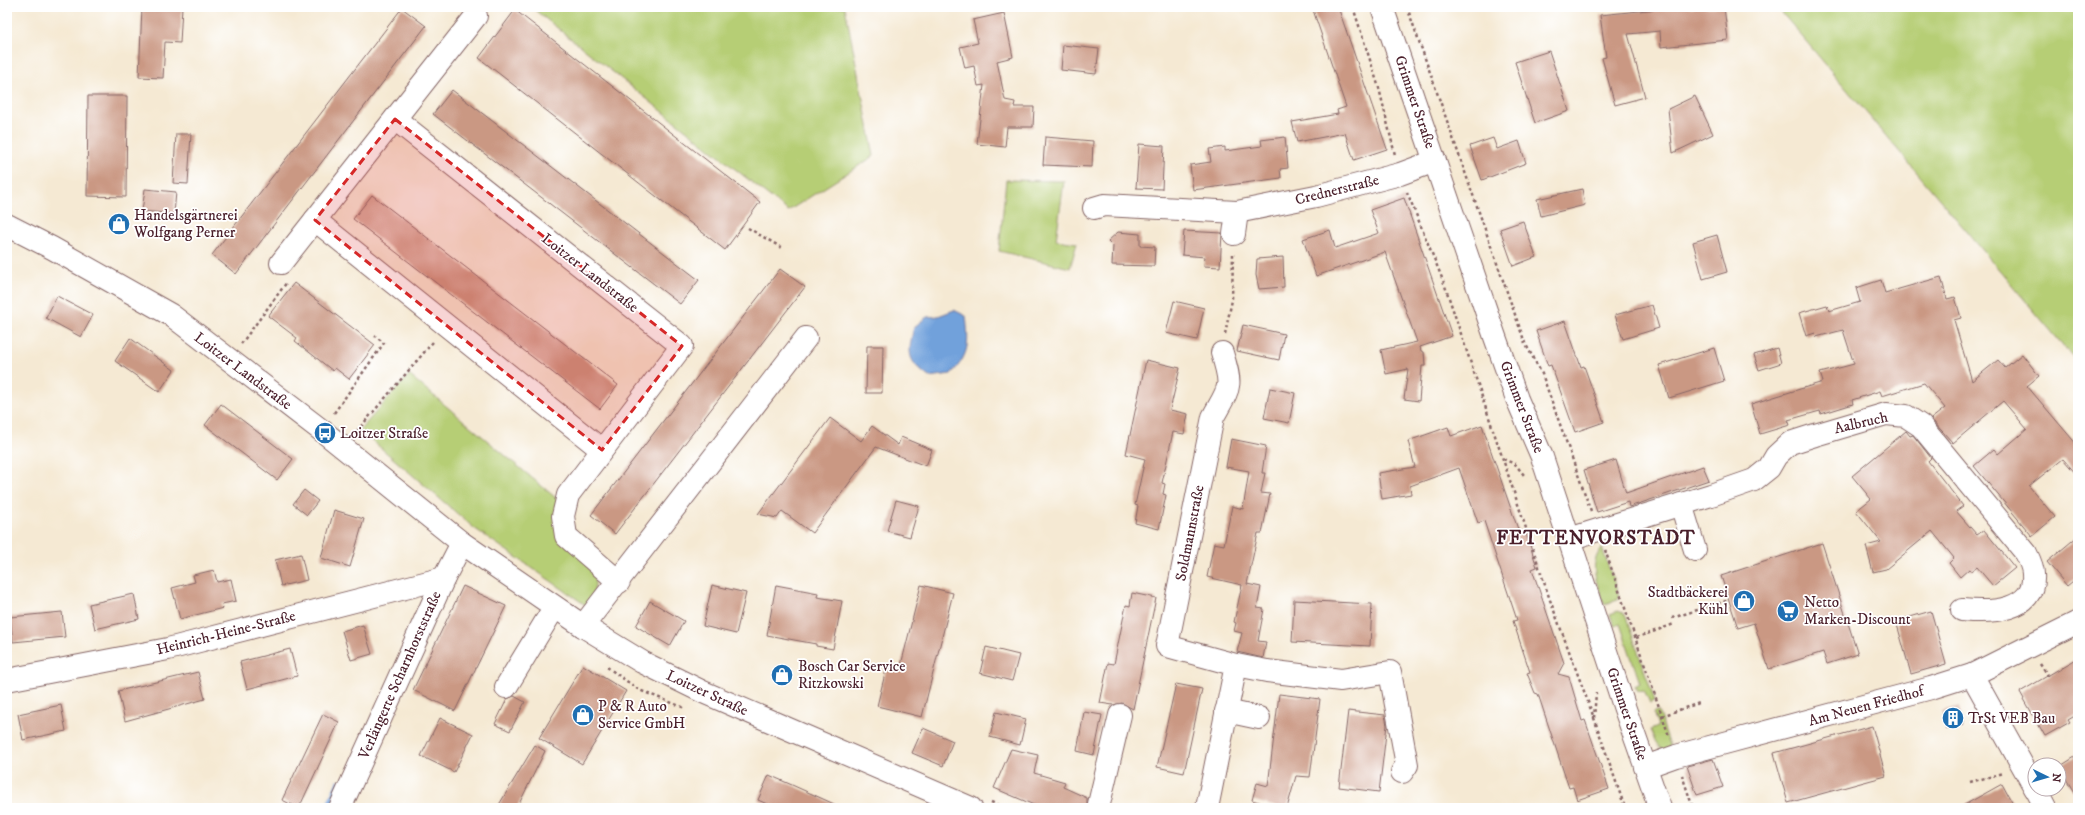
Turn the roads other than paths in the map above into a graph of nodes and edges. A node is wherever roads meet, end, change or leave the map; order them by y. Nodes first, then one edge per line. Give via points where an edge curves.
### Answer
1 (1382, 7) edge
2 (476, 16) dead end
3 (395, 119) junction
4 (1435, 161) junction
5 (1094, 208) dead end
6 (1237, 212) junction
7 (315, 220) junction
8 (7, 225) edge
9 (1234, 234) road end
10 (287, 270) road end
11 (806, 338) dead end
12 (1222, 352) road end
13 (602, 450) junction
14 (1681, 504) junction
15 (1569, 539) junction
16 (462, 543) junction
17 (1695, 550) dead end
18 (444, 578) junction
19 (619, 582) junction
20 (554, 608) junction
21 (1962, 610) dead end
22 (2078, 622) edge
23 (583, 626) junction
24 (1236, 665) junction
25 (1972, 675) junction
26 (7, 680) edge
27 (506, 687) dead end
28 (1226, 711) junction
29 (1120, 715) dead end
30 (1259, 718) dead end
31 (1646, 767) junction
32 (1402, 772) dead end
33 (2027, 773) edge
34 (2040, 797) edge
35 (978, 803) edge
36 (1099, 804) dead end
37 (340, 808) edge
38 (1207, 808) edge
39 (1660, 808) edge
40 (2046, 808) edge

1 - 4 street, Grimmer Straße
2 - 3 street
3 - 7 street
3 - 13 street, Loitzer Landstraße via 682,346
4 - 6 street, Crednerstraße via 1400,174 1316,196
4 - 15 street, Grimmer Straße via 1517,399 1542,457
5 - 6 street, Crednerstraße via 1104,205
6 - 9 street
7 - 10 street
7 - 13 street
8 - 16 street, Loitzer Landstraße via 171,316 325,433
11 - 19 street
12 - 24 street, Soldmannstraße via 1229,375 1229,389 1213,417 1167,646
13 - 19 street, Loitzer Landstraße via 568,495 563,516 566,536
14 - 15 street, Aalbruch
14 - 17 street
14 - 21 street, Aalbruch via 1754,480 1769,468 1776,456 1790,443 1886,414 1906,416 1921,426 2026,553 2034,573 2032,588 2023,600 2009,609 1976,612
15 - 31 street, Grimmer Straße
16 - 18 street, Verlängerte Scharnhorststraße
16 - 20 street, Loitzer Straße
18 - 26 street, Heinrich-Heine-Straße via 168,649
18 - 37 street, Verlängerte Scharnhorststraße
19 - 23 street
20 - 23 street, Loitzer Straße
20 - 27 street
22 - 25 street, Am Neuen Friedhof
23 - 35 street, Loitzer Straße via 642,662 702,692
24 - 28 street
24 - 32 street, Soldmannstraße via 1341,680 1390,672 1407,765
25 - 31 street, Am Neuen Friedhof via 1676,756
25 - 33 street
28 - 30 street
28 - 38 street
29 - 36 street
31 - 39 street, Grimmer Straße
34 - 40 street

